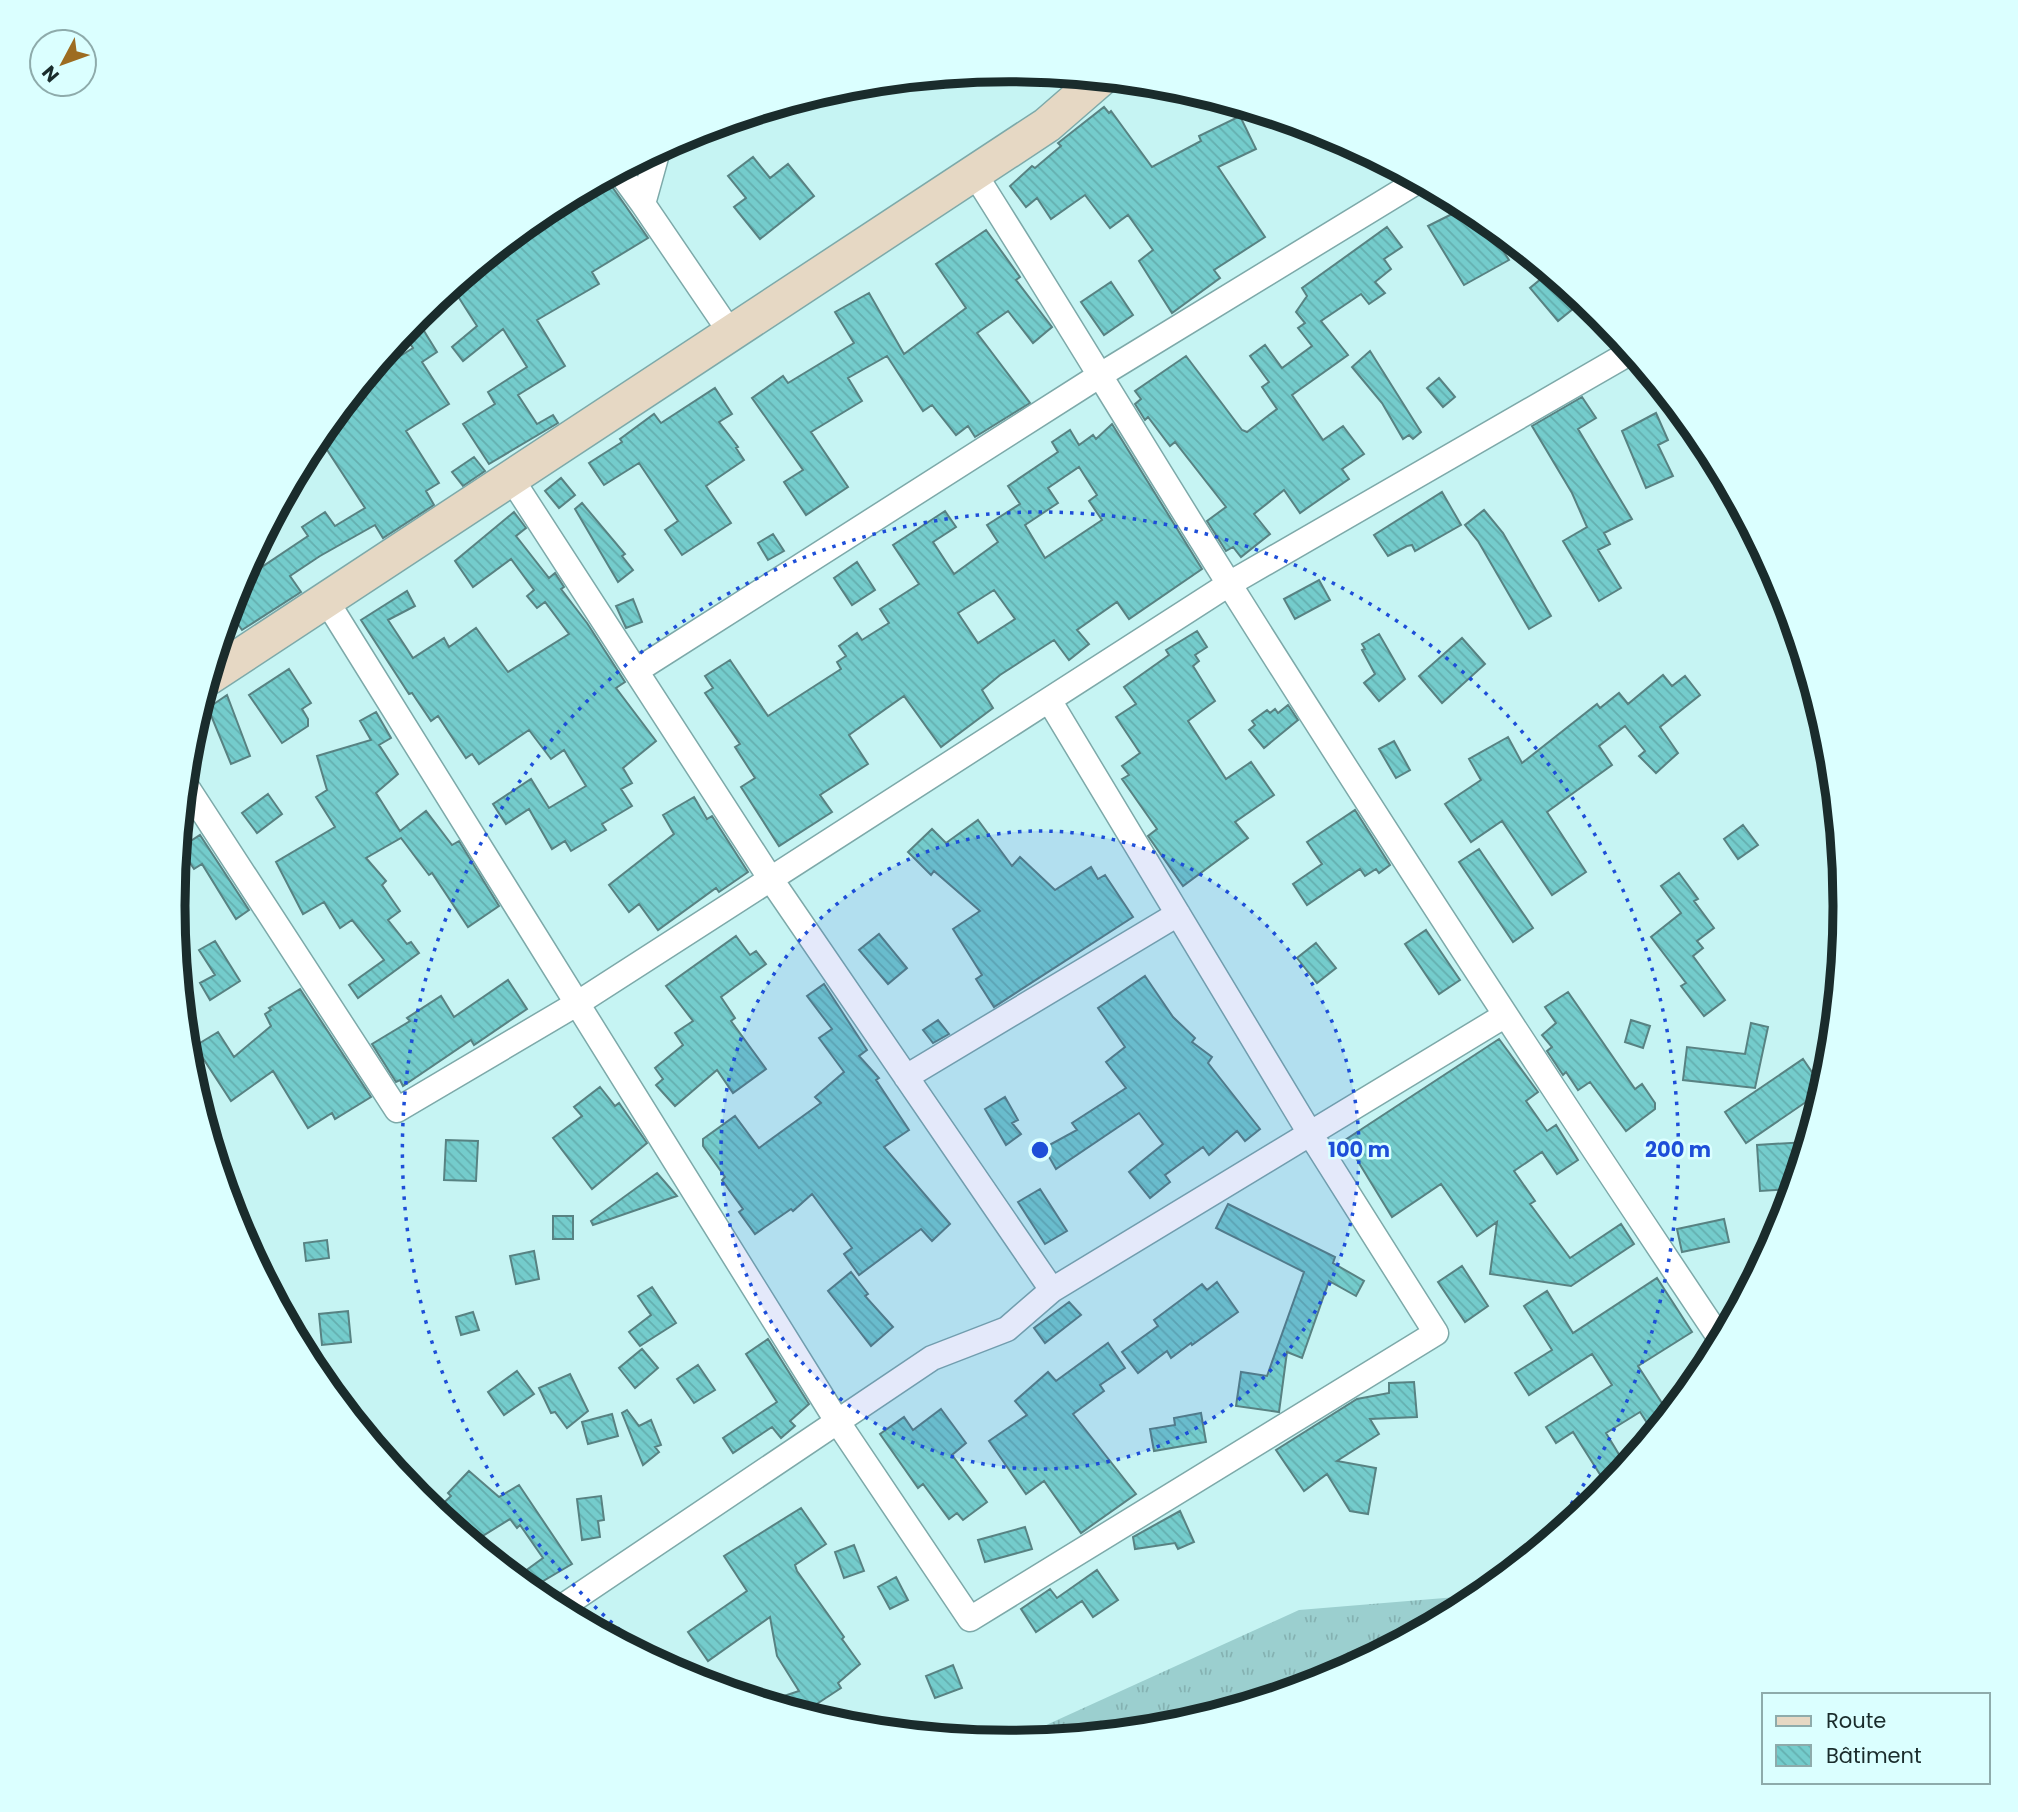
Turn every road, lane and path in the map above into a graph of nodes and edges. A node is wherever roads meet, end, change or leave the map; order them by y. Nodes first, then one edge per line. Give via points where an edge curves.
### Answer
1 (1091, 87) edge
2 (655, 163) edge
3 (974, 173) junction
4 (624, 178) edge
5 (1409, 186) edge
6 (643, 205) junction
7 (730, 332) junction
8 (1622, 357) edge
9 (1102, 374) junction
10 (511, 478) junction
11 (1229, 584) junction
12 (326, 600) junction
13 (220, 670) edge
14 (636, 671) junction
15 (1049, 700) junction
16 (192, 795) edge
17 (770, 878) junction
18 (1178, 914) junction
19 (578, 1003) junction
20 (1504, 1016) junction
21 (906, 1077) junction
22 (1311, 1135) junction
23 (1052, 1290) junction
24 (1715, 1330) edge
25 (836, 1421) junction
26 (569, 1602) edge

1 - 3 street via 1047,125
2 - 6 street
3 - 7 street
3 - 9 street
4 - 6 street
5 - 9 street
6 - 7 street
7 - 10 street
8 - 11 street
9 - 11 street
9 - 14 street
10 - 12 street
10 - 14 street
11 - 15 street
11 - 20 street
12 - 13 street
12 - 19 street
14 - 17 street
15 - 17 street
15 - 18 street
16 - 19 street via 397,1110
17 - 19 street
17 - 21 street
18 - 21 street
18 - 22 street
19 - 25 street
20 - 22 street
20 - 24 street
21 - 23 street
22 - 23 street
22 - 25 street via 1436,1334 982,1612 970,1619
23 - 25 street via 1007,1329 932,1358
25 - 26 street

